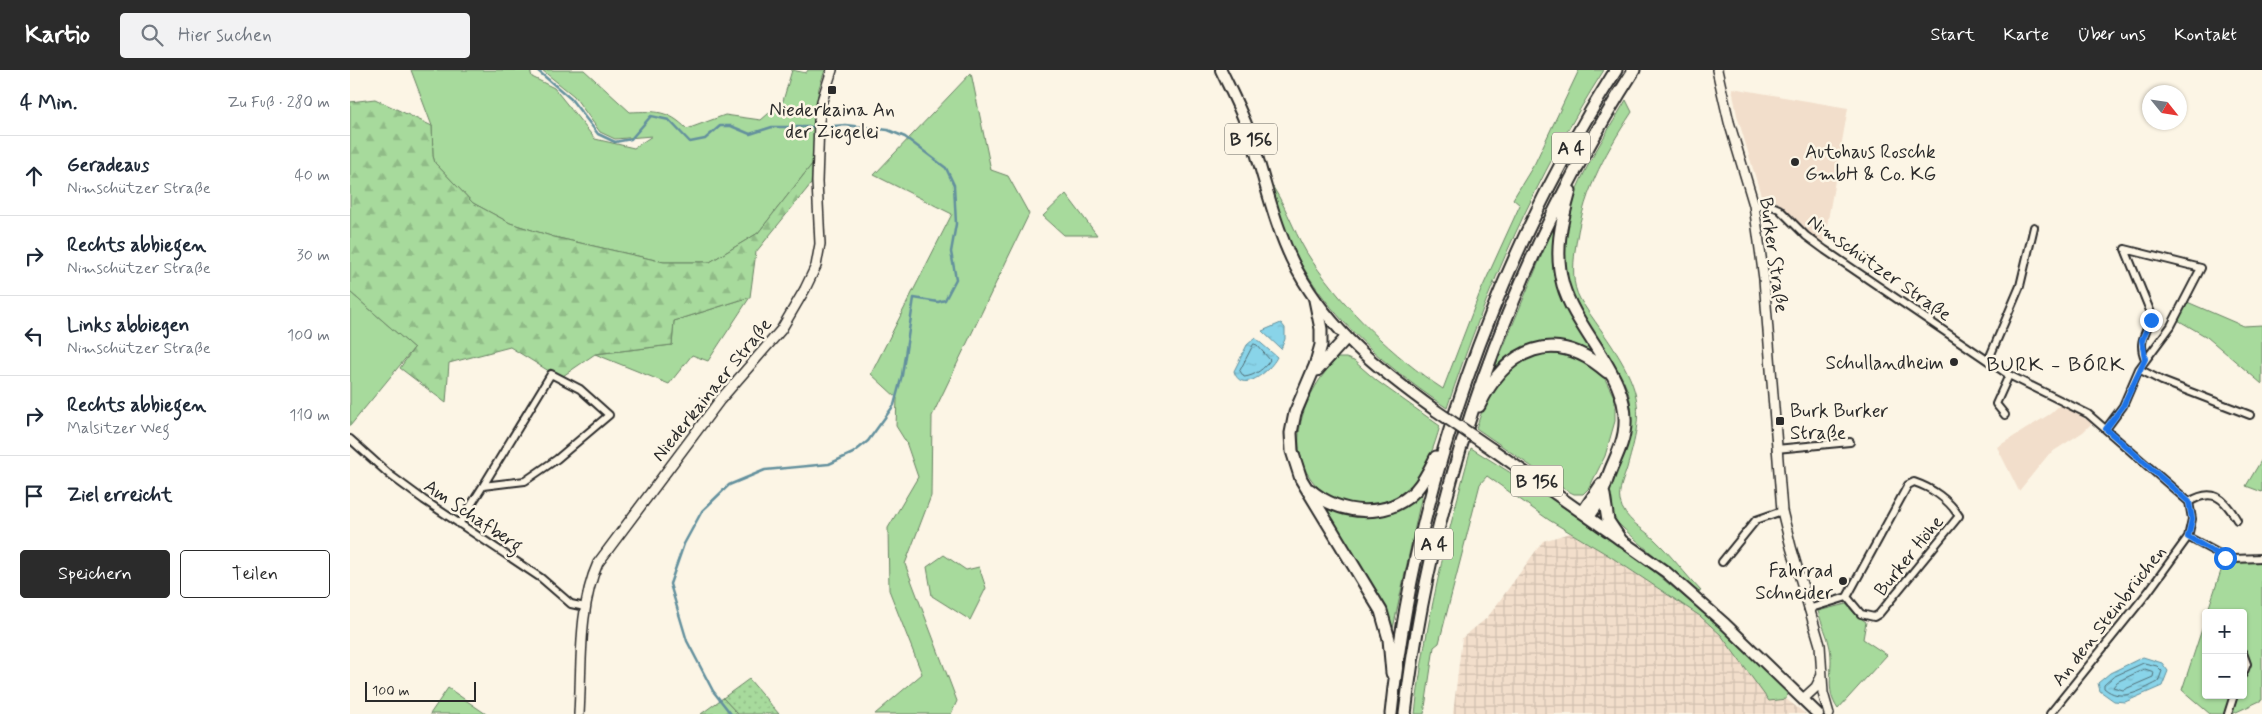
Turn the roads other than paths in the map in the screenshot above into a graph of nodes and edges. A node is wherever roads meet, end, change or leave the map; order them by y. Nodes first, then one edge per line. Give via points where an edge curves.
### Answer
1 (832, 70) edge
2 (1222, 70) edge
3 (1616, 70) edge
4 (1634, 70) edge
5 (1717, 70) edge
6 (1575, 170) junction
7 (1754, 205) junction
8 (2034, 227) dead end
9 (1315, 300) junction
10 (1346, 338) junction
11 (2145, 359) junction
12 (1988, 361) junction
13 (2139, 369) junction
14 (2009, 375) junction
15 (1612, 377) junction
16 (1310, 379) junction
17 (2005, 415) dead end
18 (2250, 415) dead end
19 (1454, 416) junction
20 (2106, 429) junction
21 (350, 439) edge
22 (1850, 442) dead end
23 (1461, 447) junction
24 (1776, 449) junction
25 (1610, 471) junction
26 (483, 486) junction
27 (1306, 487) junction
28 (1605, 492) junction
29 (2189, 502) junction
30 (1782, 511) junction
31 (1586, 514) junction
32 (2237, 520) dead end
33 (459, 524) junction
34 (2188, 537) junction
35 (1620, 539) junction
36 (2262, 558) edge
37 (1722, 562) dead end
38 (1847, 597) junction
39 (585, 607) junction
40 (1808, 609) junction
41 (1822, 674) junction
42 (1394, 690) junction
43 (1803, 699) junction
44 (2233, 699) edge
45 (579, 714) edge
46 (1391, 714) edge
47 (1406, 714) edge
48 (1818, 714) edge
49 (1830, 714) edge
50 (2052, 714) edge
51 (2228, 714) edge

1 - 39 street, Niederkainaer Straße via 819,121 820,244 816,266 780,330 720,400 608,546 592,576
2 - 9 main road, B 156 via 1251,139 1284,241
3 - 19 highway, A 4 via 1572,145 1529,229
4 - 6 highway, A 4
5 - 7 street, Burker Straße
6 - 15 highway via 1560,227 1558,251 1561,274 1571,306
6 - 23 highway, A 4 via 1510,306
7 - 12 street, Nimschützer Straße via 1779,209 1825,250
7 - 24 street, Burker Straße via 1764,279
8 - 12 street via 2020,286
9 - 10 main road, B 156
9 - 16 highway via 1321,345
10 - 16 highway
10 - 31 main road, B 156, bridge via 1434,410
11 - 11 street via 2170,326 2201,268 2125,248 2151,313 2142,340
11 - 13 street
12 - 14 street, Nimschützer Straße
13 - 18 street
13 - 20 street via 2123,406
14 - 17 street via 1996,404
14 - 20 street, Nimschützer Straße via 2081,410
15 - 23 highway via 1592,360 1568,350 1544,349 1520,356 1506,365 1490,384
15 - 25 highway via 1623,401 1625,425 1623,440
16 - 27 highway via 1295,413 1291,433 1294,461
19 - 27 highway via 1426,478 1414,492 1394,506 1370,511 1347,509 1326,501
19 - 42 highway, A 4 via 1434,482 1407,606
20 - 29 street, Nimschützer Straße
21 - 33 street, Am Schafberg via 397,481
22 - 24 street
23 - 47 highway, A 4 via 1432,552
24 - 30 street, Burker Straße
25 - 28 highway
25 - 31 highway
26 - 26 street via 525,481 564,454 609,415 580,389 551,374
26 - 33 street
27 - 42 highway via 1381,611 1389,639
28 - 31 highway
28 - 35 highway via 1606,514
29 - 32 street via 2200,495 2215,496 2226,504
29 - 34 street via 2192,519
30 - 37 street via 1756,520
30 - 40 street, Burker Straße
31 - 35 main road, B 156
33 - 39 street, Am Schafberg via 540,578 571,604
34 - 36 street via 2232,560
34 - 50 street, An den Steinbrüchen
35 - 43 main road, B 156 via 1666,572
38 - 38 street, Burker Höhe via 1908,485 1914,482 1924,485 1952,505 1959,516 1879,614 1874,617 1861,614
38 - 40 street, Burker Höhe
39 - 45 street, Niederkainaer Straße
40 - 41 street, Burker Straße via 1820,645
41 - 43 street
41 - 49 street, Burker Straße via 1822,693
42 - 46 highway, A 4
43 - 48 main road, B 156
44 - 51 street

